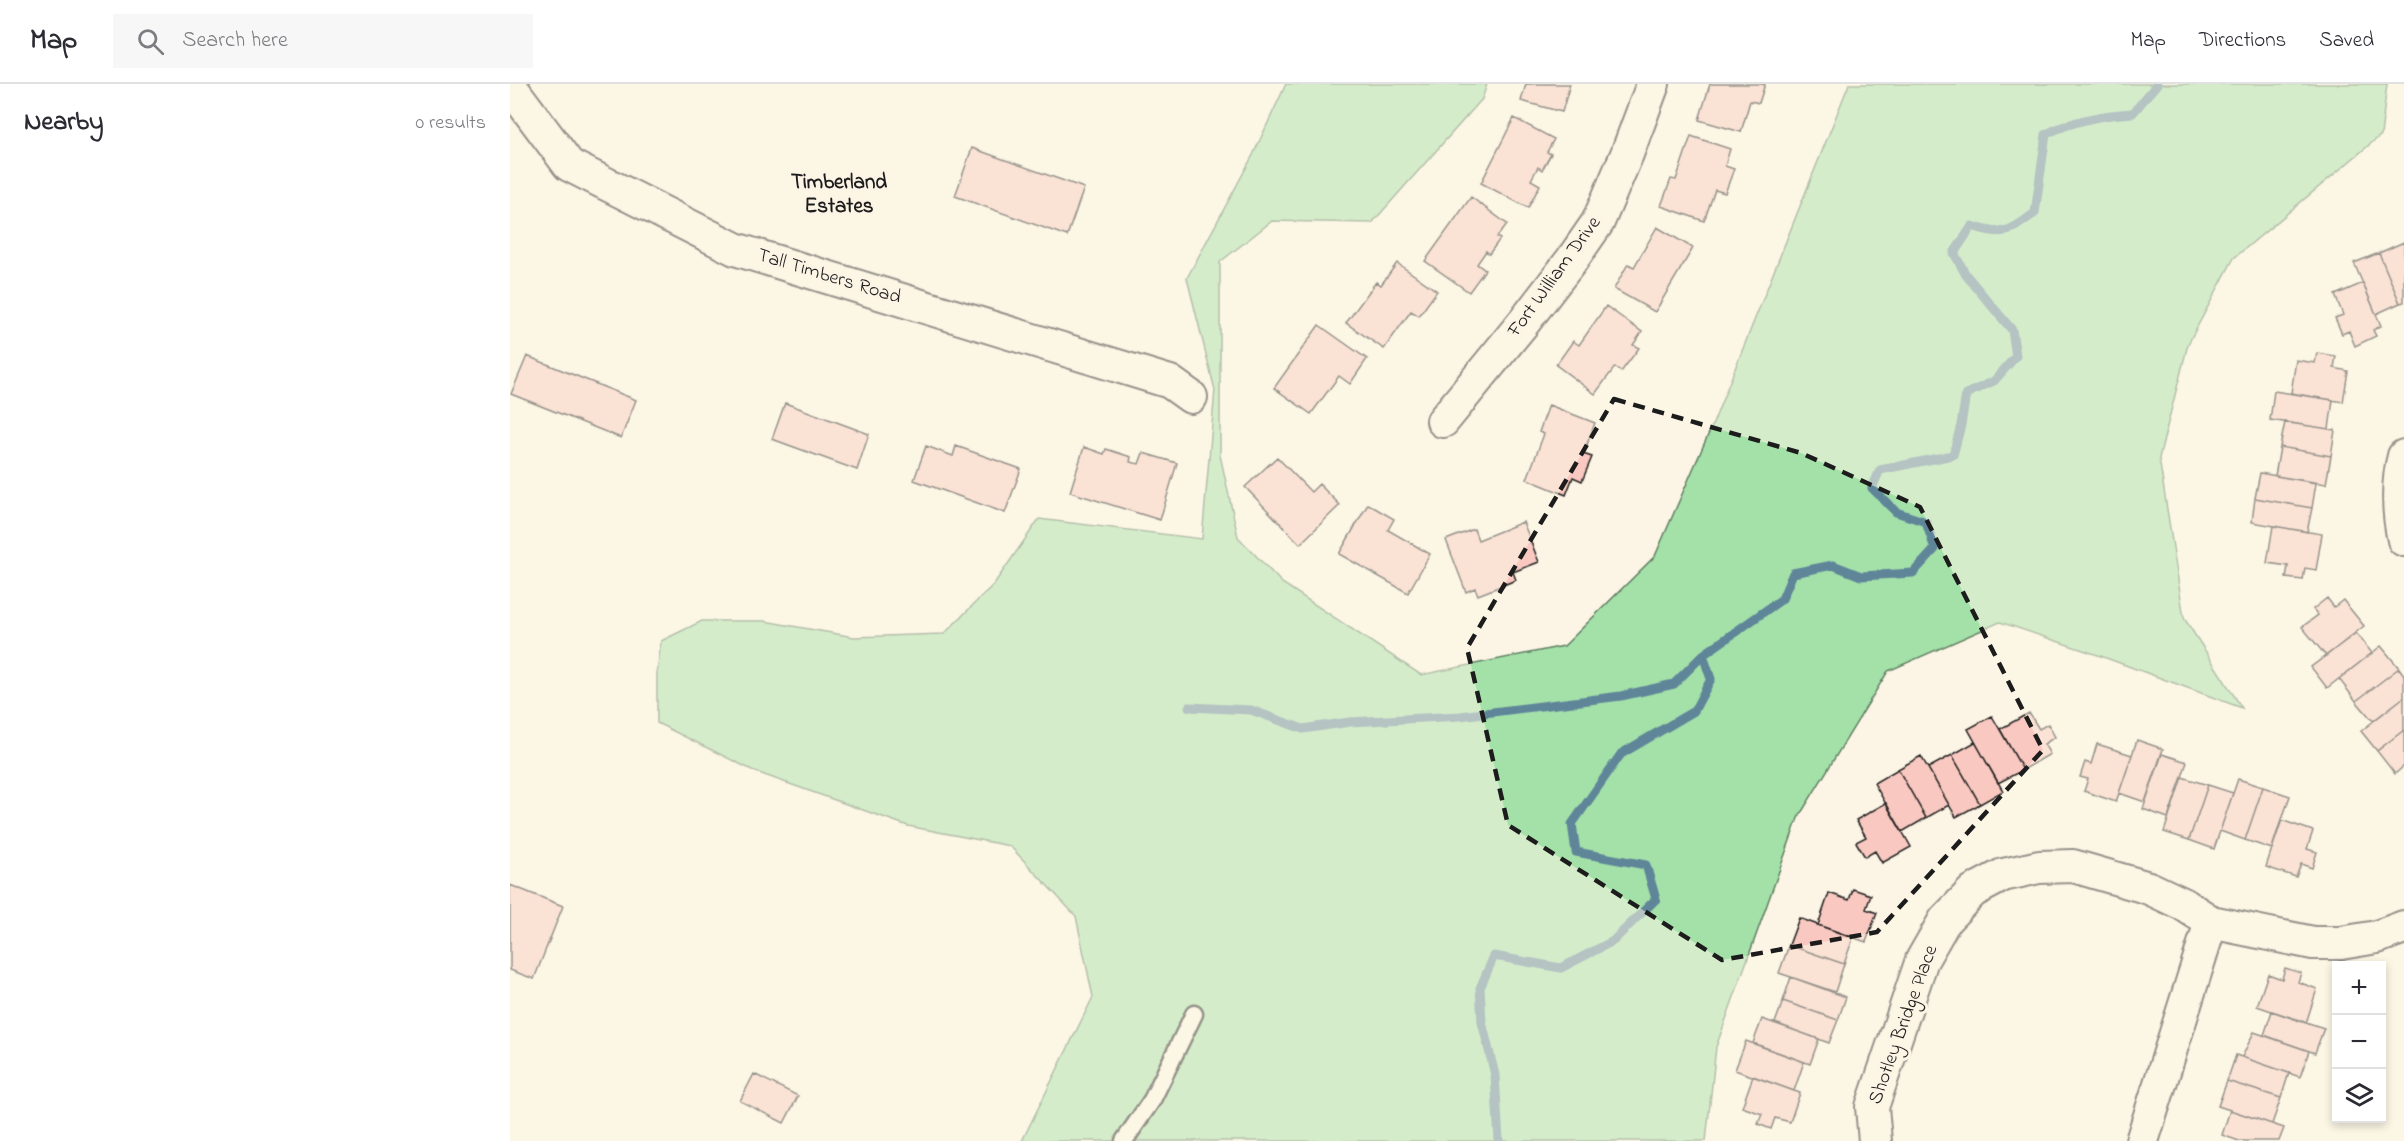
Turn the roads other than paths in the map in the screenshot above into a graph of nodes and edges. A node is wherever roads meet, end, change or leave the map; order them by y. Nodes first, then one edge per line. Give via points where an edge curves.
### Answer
1 (1653, 84) edge
2 (510, 86) edge
3 (1191, 397) dead end
4 (1443, 421) dead end
5 (2404, 456) edge
6 (2404, 540) edge
7 (2211, 922) junction
8 (2404, 927) edge
9 (1194, 1014) dead end
10 (1124, 1141) edge
11 (1875, 1141) edge
12 (2142, 1141) edge

1 - 4 street, Fort William Drive via 1598,222 1524,322
2 - 3 street, Tall Timbers Road via 569,165 735,249 1170,382
5 - 6 street via 2400,512
7 - 8 street, Shotley Bridge Place via 2313,943 2350,942
7 - 11 street, Shotley Bridge Place via 2149,888 2073,866 2039,867 2003,875 1973,891 1945,920 1922,960 1872,1107
7 - 12 street
9 - 10 lane via 1152,1100

